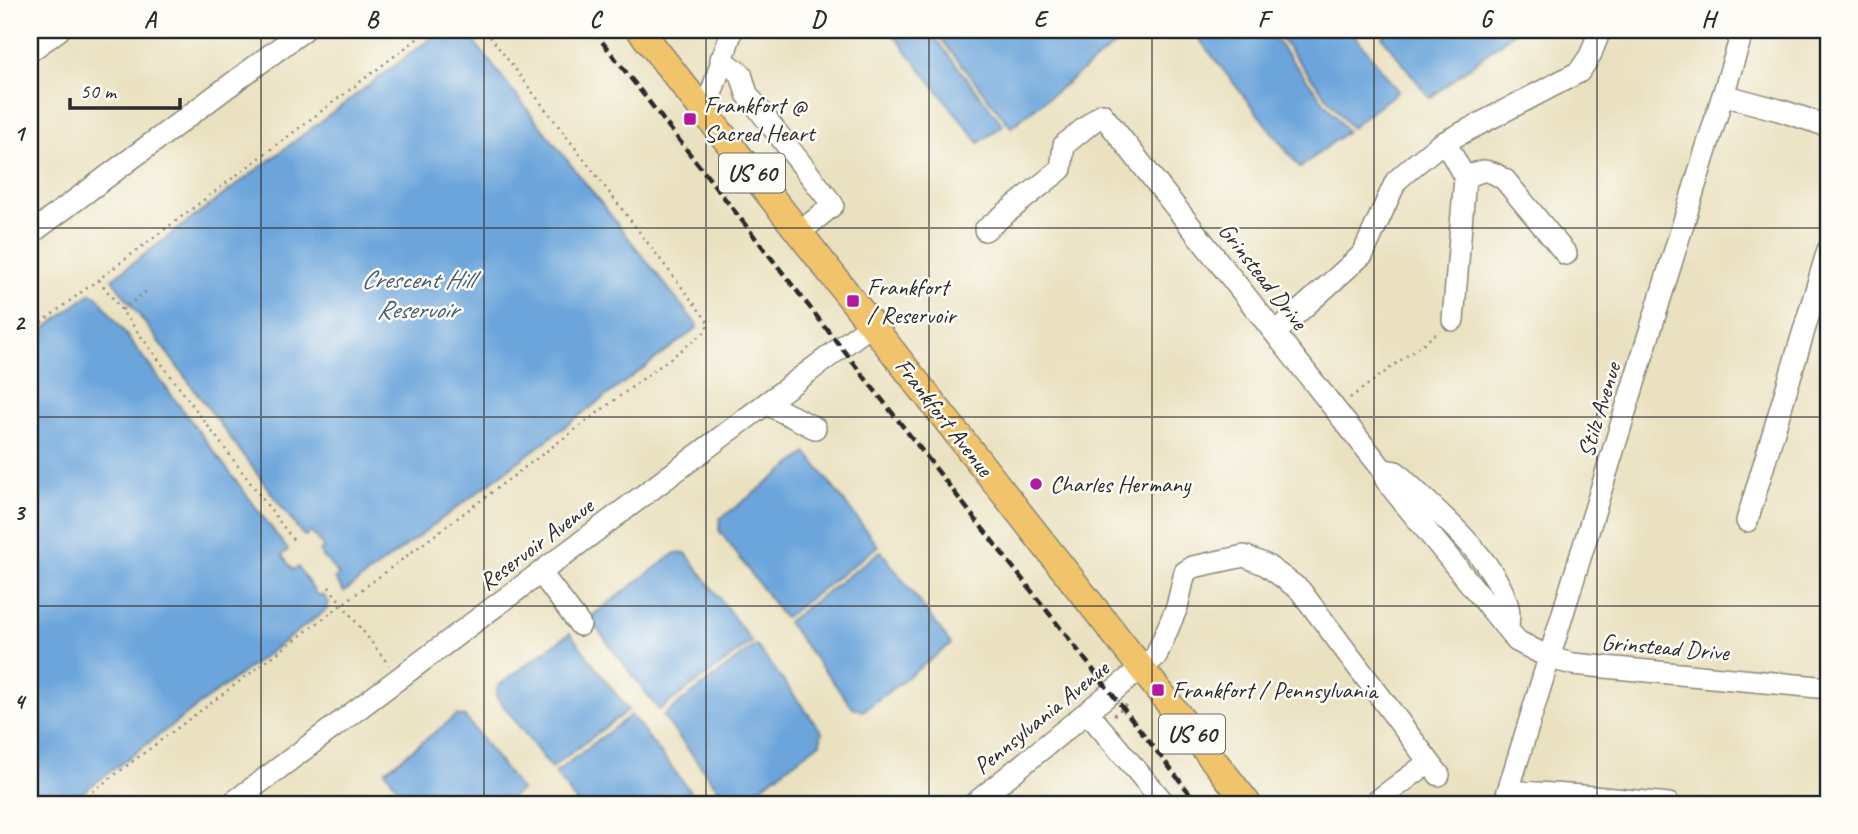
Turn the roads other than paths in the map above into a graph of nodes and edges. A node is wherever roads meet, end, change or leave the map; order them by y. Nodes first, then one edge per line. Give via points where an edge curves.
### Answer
1 (304, 30) edge
2 (640, 30) edge
3 (732, 30) edge
4 (1600, 30) edge
5 (1743, 30) edge
6 (721, 59) junction
7 (1723, 95) junction
8 (705, 113) junction
9 (1828, 126) edge
10 (1445, 142) junction
11 (1465, 178) junction
12 (985, 230) dead end
13 (799, 233) junction
14 (30, 234) edge
15 (1828, 250) edge
16 (1566, 254) dead end
17 (1453, 320) road end
18 (871, 325) junction
19 (1275, 333) junction
20 (767, 404) junction
21 (814, 428) dead end
22 (1747, 521) dead end
23 (541, 573) junction
24 (580, 625) dead end
25 (1550, 657) junction
26 (1142, 670) junction
27 (1828, 688) edge
28 (1088, 713) junction
29 (1506, 798) edge
30 (231, 804) edge
31 (974, 804) edge
32 (1165, 804) edge
33 (1248, 804) edge
34 (1373, 804) edge
35 (1669, 804) edge

1 - 14 street
2 - 8 main road, Frankfort Avenue / US 60
3 - 6 street
4 - 10 street via 1579,72
5 - 7 street, Stilz Avenue
6 - 8 street
6 - 13 street via 741,74 747,94 834,205
7 - 9 street
7 - 25 street, Stilz Avenue
8 - 13 main road, Frankfort Avenue / US 60
10 - 11 street
10 - 19 street via 1396,181 1363,254
11 - 16 street via 1483,170 1505,180
11 - 17 street
12 - 19 street, Grinstead Drive via 1061,169 1064,145 1102,114
13 - 18 main road, Frankfort Avenue / US 60
15 - 22 street
18 - 20 street, Reservoir Avenue
18 - 26 main road, Frankfort Avenue / US 60
19 - 25 street, Grinstead Drive via 1383,470 1396,493 1517,641
20 - 21 street
20 - 23 street, Reservoir Avenue
23 - 24 street
23 - 30 street, Reservoir Avenue
25 - 27 street, Grinstead Drive via 1596,667
25 - 29 street, Stilz Avenue
26 - 28 street, Pennsylvania Avenue
26 - 33 main road, Frankfort Avenue / US 60
26 - 34 street, Pennsylvania Avenue via 1162,647 1185,572 1244,556 1266,565 1300,590 1434,769
28 - 31 street, Pennsylvania Avenue
28 - 32 street
29 - 35 street via 1582,796

